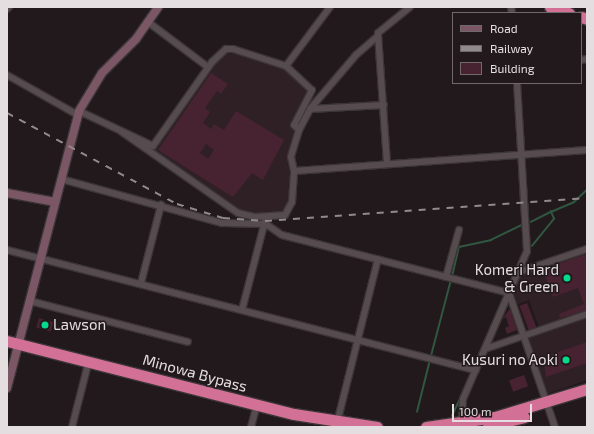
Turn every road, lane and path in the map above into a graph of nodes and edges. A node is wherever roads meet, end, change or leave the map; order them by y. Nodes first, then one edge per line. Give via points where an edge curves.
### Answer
1 (9, 7) edge
2 (158, 7) edge
3 (330, 7) edge
4 (410, 7) edge
5 (550, 7) edge
6 (7, 9) edge
7 (566, 12) edge
8 (148, 22) junction
9 (378, 36) junction
10 (286, 66) junction
11 (208, 67) junction
12 (7, 75) edge
13 (517, 84) edge
14 (384, 105) junction
15 (310, 109) junction
16 (79, 113) junction
17 (299, 130) junction
18 (122, 132) junction
19 (587, 150) edge
20 (522, 154) junction
21 (387, 164) junction
22 (294, 171) junction
23 (61, 179) junction
24 (8, 196) edge
25 (55, 202) junction
26 (161, 205) junction
27 (264, 215) junction
28 (266, 224) junction
29 (459, 230) dead end
30 (587, 249) edge
31 (7, 250) edge
32 (41, 258) junction
33 (378, 259) junction
34 (519, 272) junction
35 (450, 278) junction
36 (141, 283) junction
37 (507, 292) junction
38 (30, 301) junction
39 (242, 310) junction
40 (587, 314) edge
41 (524, 335) junction
42 (357, 340) junction
43 (7, 341) edge
44 (188, 342) dead end
45 (14, 347) edge
46 (485, 349) junction
47 (87, 368) junction
48 (473, 370) junction
49 (7, 388) edge
50 (587, 389) edge
51 (587, 396) edge
52 (548, 406) junction
53 (255, 412) junction
54 (462, 424) junction
55 (337, 425) edge
56 (72, 427) edge
57 (251, 427) edge
58 (322, 427) edge
59 (377, 427) edge
60 (426, 427) edge
61 (482, 427) edge
62 (555, 427) edge

1 - 6 street
2 - 8 street
3 - 10 street
4 - 9 street
5 - 7 highway
8 - 11 street
8 - 16 street via 102,73
9 - 14 street
9 - 15 street via 356,55
10 - 11 street via 226,49
10 - 17 street via 312,90 294,125
11 - 18 street via 153,146
12 - 16 street
13 - 20 street
14 - 15 street
14 - 21 street
15 - 17 street
16 - 18 street
16 - 23 street
17 - 22 street via 291,157
18 - 27 street via 238,213 246,217
19 - 20 street
20 - 21 street
20 - 34 street via 527,251
21 - 22 street
22 - 27 street via 292,202 285,215
23 - 25 street
23 - 26 street
24 - 25 street
25 - 32 street
26 - 28 street via 222,223
26 - 36 street
27 - 28 street
28 - 33 street via 282,235
28 - 39 street
29 - 35 street
30 - 34 street
31 - 32 street
32 - 36 street
32 - 38 street
33 - 35 street
33 - 42 street
34 - 37 street
35 - 37 street
36 - 39 street
37 - 41 street
37 - 46 street
38 - 44 street
38 - 45 street
39 - 42 street
40 - 41 street
41 - 46 street
41 - 52 street
42 - 48 street
42 - 55 street
43 - 45 highway, Minowa Bypass
45 - 47 highway, Minowa Bypass
45 - 49 street
45 - 55 highway, Minowa Bypass
46 - 48 street
47 - 53 highway, Minowa Bypass
47 - 56 street
48 - 54 street via 463,399
50 - 52 highway
51 - 52 highway
52 - 54 highway
52 - 61 highway
52 - 62 street
53 - 57 street
53 - 58 highway, Minowa Bypass
54 - 60 highway
55 - 59 highway, Minowa Bypass

